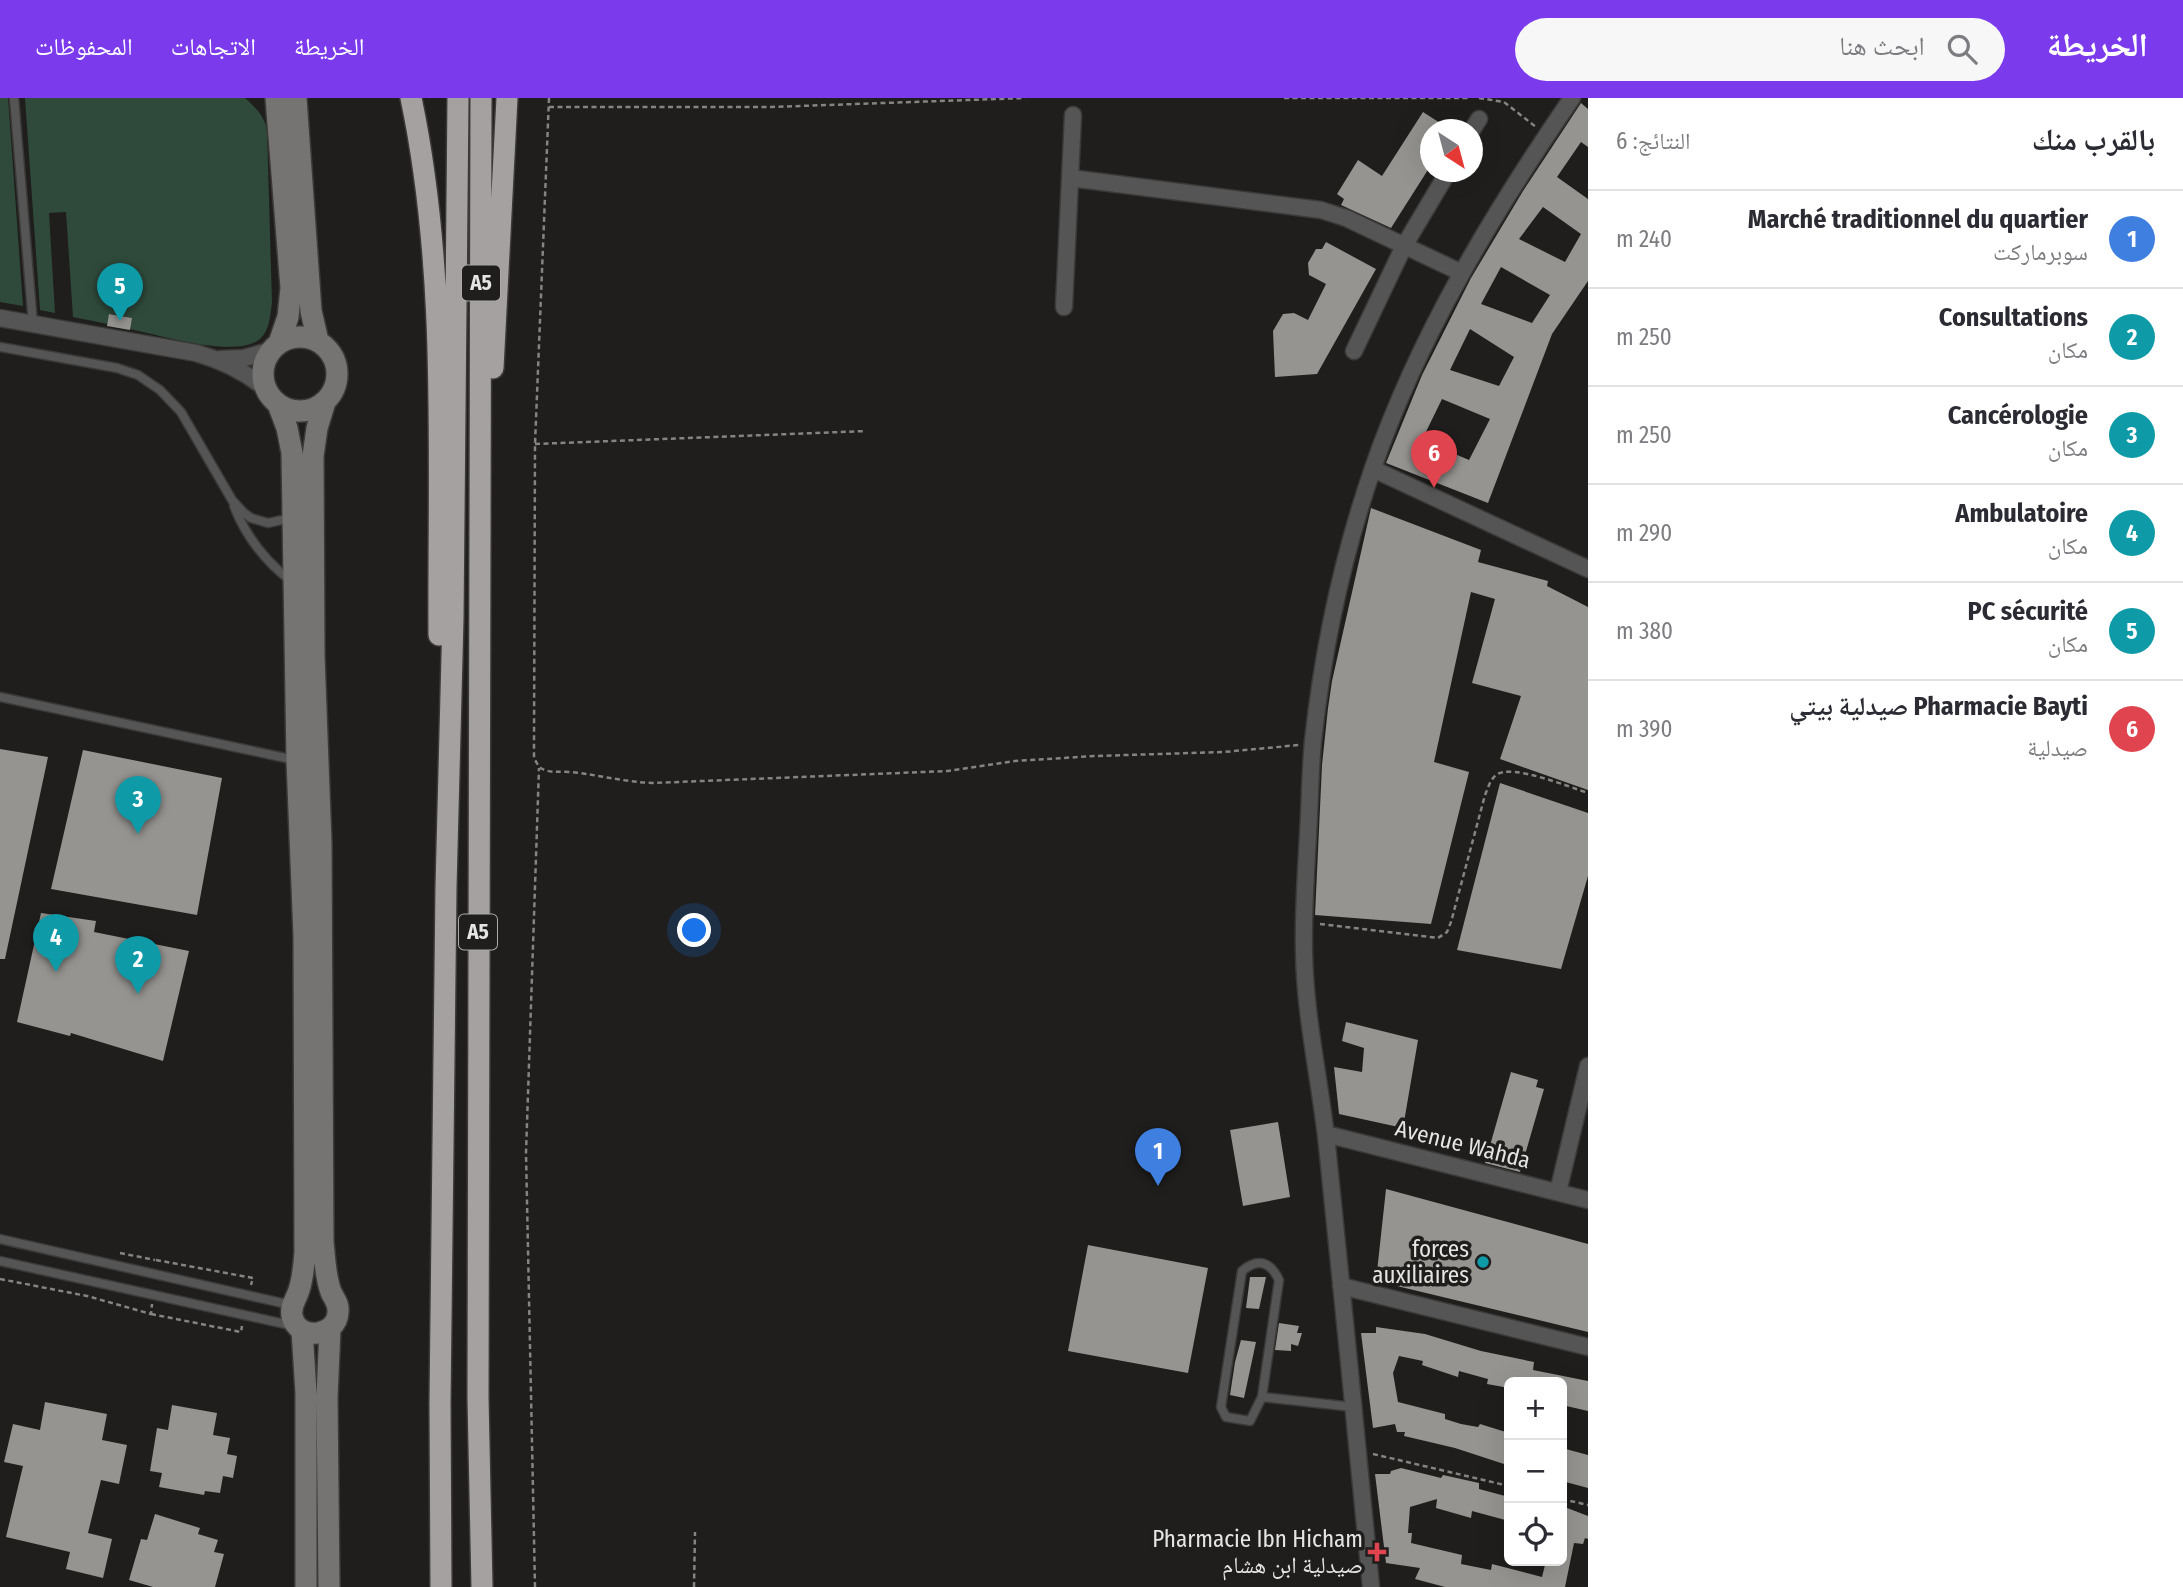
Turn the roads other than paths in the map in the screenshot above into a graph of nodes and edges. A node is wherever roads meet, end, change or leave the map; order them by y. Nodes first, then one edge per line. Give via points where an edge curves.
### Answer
1 (14, 98) edge
2 (411, 98) edge
3 (458, 98) edge
4 (481, 98) edge
5 (507, 98) edge
6 (1572, 98) edge
7 (280, 99) edge
8 (1073, 115) dead end
9 (1070, 178) junction
10 (1442, 182) edge
11 (1404, 246) junction
12 (1462, 273) junction
13 (1064, 307) dead end
14 (0, 318) edge
15 (33, 324) junction
16 (318, 341) junction
17 (0, 347) edge
18 (275, 347) junction
19 (1354, 351) dead end
20 (214, 358) junction
21 (272, 396) junction
22 (325, 402) junction
23 (480, 467) junction
24 (1373, 469) junction
25 (232, 500) junction
26 (294, 517) junction
27 (1588, 569) edge
28 (295, 584) junction
29 (0, 697) edge
30 (297, 761) junction
31 (446, 887) junction
32 (1588, 1066) edge
33 (1326, 1134) junction
34 (1558, 1192) junction
35 (1588, 1200) edge
36 (0, 1239) edge
37 (0, 1261) edge
38 (1341, 1286) junction
39 (332, 1294) junction
40 (295, 1300) junction
41 (300, 1328) junction
42 (330, 1329) junction
43 (1588, 1347) edge
44 (1262, 1397) junction
45 (1353, 1406) junction
46 (306, 1587) edge
47 (329, 1587) edge
48 (441, 1587) edge
49 (482, 1587) edge
50 (1371, 1587) edge

1 - 15 lane
2 - 31 highway via 431,230 436,327 439,656 434,847
3 - 31 highway, A5
4 - 23 highway, A5
5 - 23 highway via 494,360
6 - 12 street
7 - 16 street
7 - 18 street via 291,288 288,317
8 - 9 street
9 - 11 street via 1321,210
9 - 13 street
10 - 11 street
11 - 12 street
11 - 19 street
12 - 24 street via 1406,387
14 - 15 street
15 - 20 street
16 - 18 street via 298,337
16 - 22 street via 336,365 336,384
17 - 25 lane via 117,368 149,382 181,412
18 - 20 street via 230,360
18 - 21 street via 263,368
20 - 21 street via 242,372
21 - 22 street via 297,411
21 - 26 street via 287,428 292,453
22 - 39 street via 313,456 314,642 321,843 323,1242
23 - 49 highway, A5 via 478,1398
24 - 27 street
24 - 33 street via 1330,632 1313,744 1304,921 1308,1008
25 - 26 lane via 243,513 259,521
25 - 28 lane via 250,539 278,572
26 - 28 street
28 - 30 street
29 - 30 lane
30 - 40 street via 306,1089 305,1252
31 - 48 highway, A5
32 - 34 street
33 - 34 street, Avenue Wahda
33 - 38 street
34 - 35 street, Avenue Wahda
36 - 40 lane
37 - 41 lane
38 - 43 street
38 - 45 street
39 - 40 street via 315,1287
39 - 42 street via 338,1312
40 - 41 street via 292,1313
41 - 42 street via 316,1334
41 - 46 street via 306,1393
42 - 47 street
44 - 44 lane via 1250,1421 1226,1417 1221,1407 1242,1271 1257,1262 1267,1263 1279,1280
44 - 45 lane
45 - 50 street

